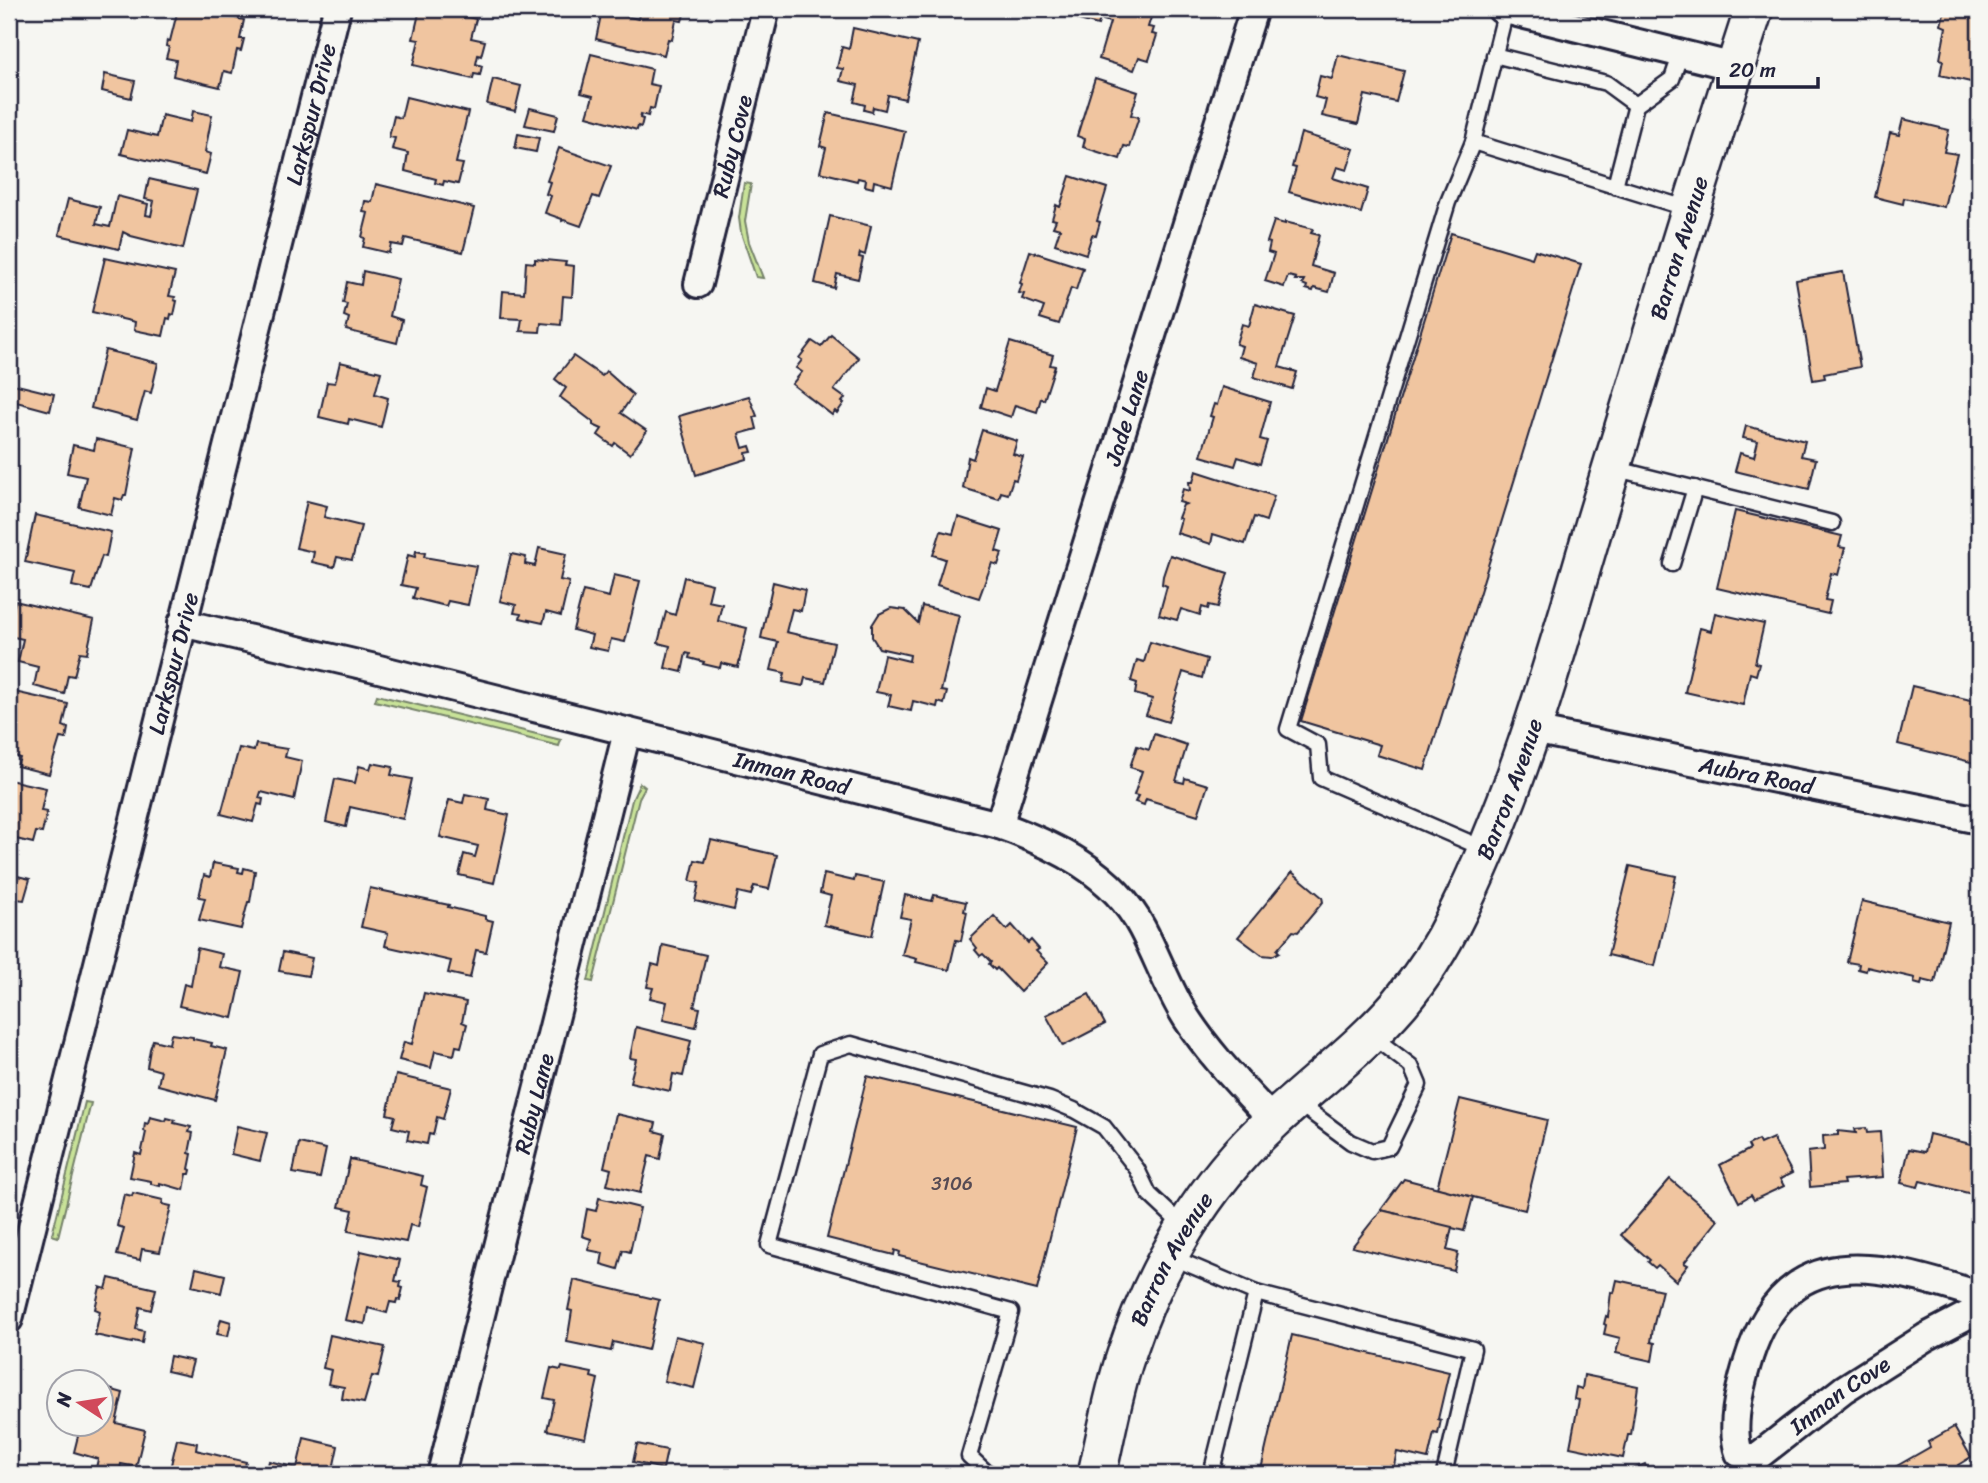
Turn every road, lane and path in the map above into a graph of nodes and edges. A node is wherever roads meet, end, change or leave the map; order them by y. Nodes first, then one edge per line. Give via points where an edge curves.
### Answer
1 (337, 9) edge
2 (766, 9) edge
3 (1254, 9) edge
4 (1503, 9) edge
5 (1754, 9) edge
6 (1681, 53) junction
7 (1494, 55) junction
8 (1735, 67) junction
9 (1636, 105) junction
10 (1474, 142) junction
11 (1615, 186) junction
12 (1689, 209) junction
13 (698, 284) dead end
14 (1612, 468) junction
15 (1695, 488) junction
16 (1832, 523) dead end
17 (1672, 564) dead end
18 (182, 623) junction
19 (1533, 730) junction
20 (627, 732) junction
21 (1979, 820) edge
22 (999, 825) junction
23 (1488, 850) junction
24 (1369, 1034) junction
25 (1285, 1111) junction
26 (1177, 1242) junction
27 (1256, 1293) junction
28 (1979, 1295) edge
29 (1979, 1309) edge
30 (9, 1319) edge
31 (441, 1474) edge
32 (991, 1474) edge
33 (1097, 1474) edge
34 (1211, 1474) edge
35 (1444, 1474) edge

1 - 18 street, Larkspur Drive
2 - 13 street, Ruby Cove
3 - 22 street, Jade Lane
4 - 6 street
4 - 7 lane
5 - 8 main road, Barron Avenue
6 - 8 street
6 - 9 lane via 1672,79
7 - 9 lane via 1606,83
7 - 10 lane
8 - 12 main road, Barron Avenue
9 - 11 lane
10 - 11 lane
10 - 23 lane via 1448,202 1288,730 1318,745 1321,778
11 - 12 lane
12 - 14 main road, Barron Avenue
14 - 15 lane
14 - 19 main road, Barron Avenue
15 - 16 lane
15 - 17 lane
18 - 20 street, Inman Road
18 - 30 street, Larkspur Drive
19 - 21 street, Aubra Road
19 - 23 main road, Barron Avenue
20 - 22 street, Inman Road
20 - 31 street, Ruby Lane
22 - 25 street, Inman Road via 1080,861 1119,896 1140,925 1186,1018 1210,1050
23 - 24 main road, Barron Avenue via 1431,959 1400,1003
24 - 25 main road, Barron Avenue
24 - 25 lane via 1411,1066 1419,1085 1388,1147 1372,1151
25 - 26 main road, Barron Avenue via 1230,1167
26 - 27 lane
26 - 32 lane via 1137,1169 1104,1127 1074,1110 852,1044 820,1054 769,1245 1011,1312 969,1456
26 - 33 main road, Barron Avenue via 1150,1292 1125,1356
27 - 34 lane
27 - 35 lane via 1473,1349
28 - 29 street, Inman Cove via 1905,1274 1856,1267 1820,1274 1790,1290 1768,1315 1753,1346 1735,1427 1740,1453 1758,1456 1844,1389

